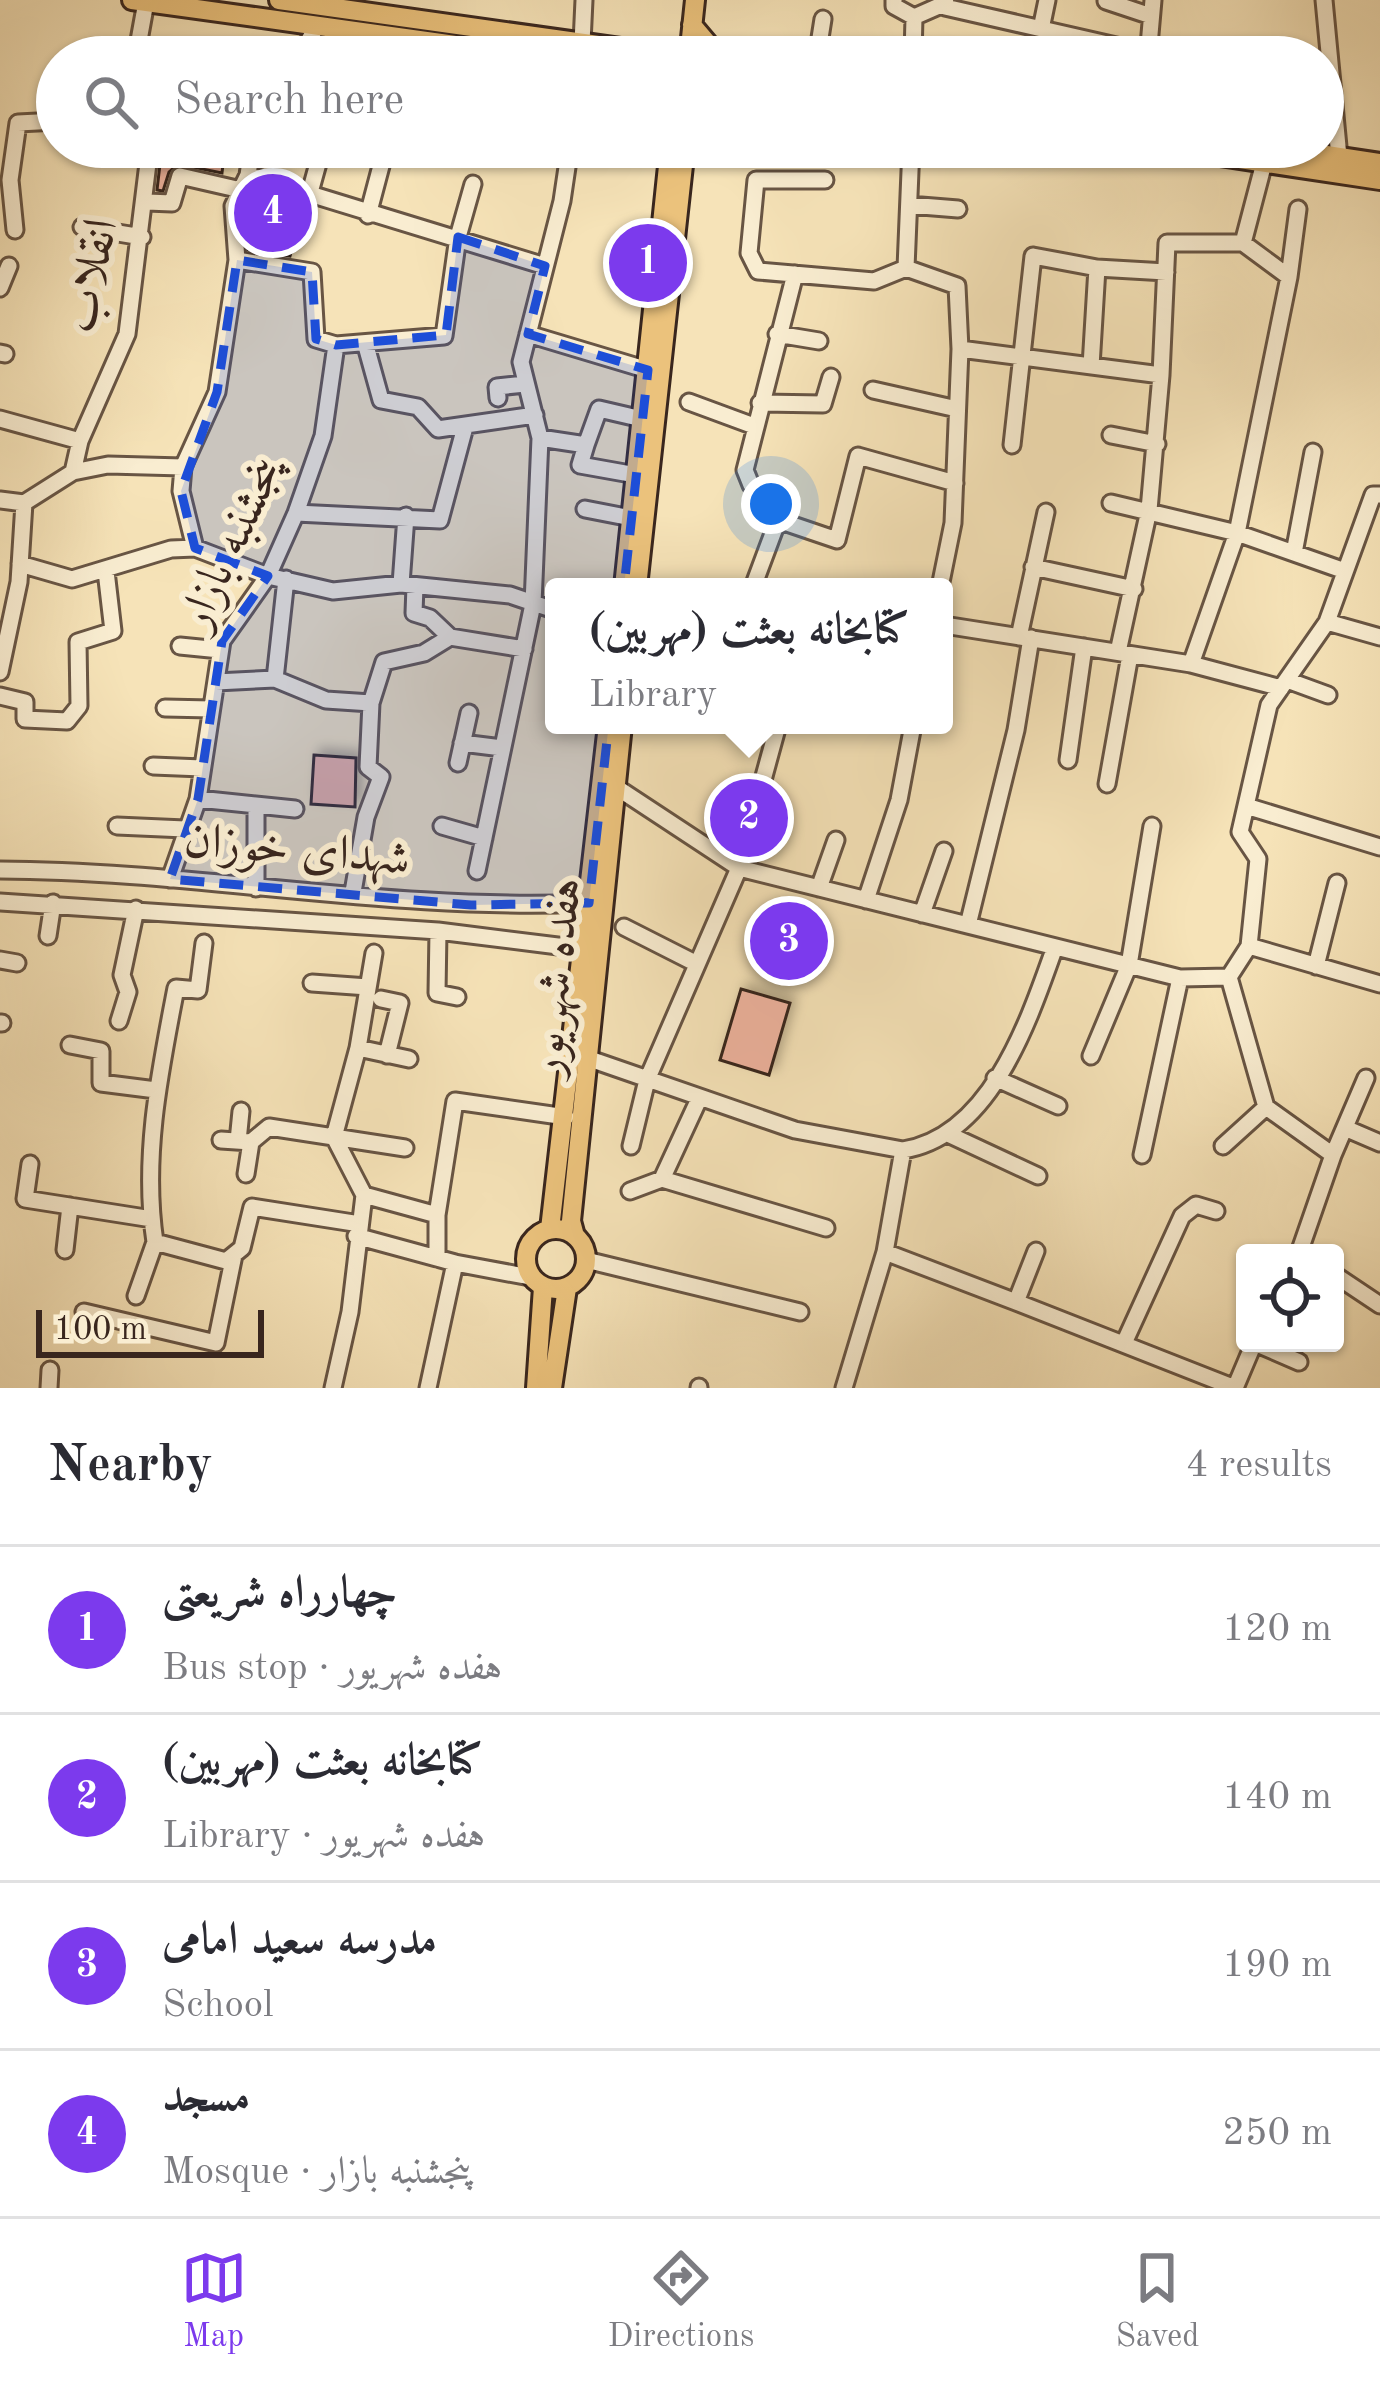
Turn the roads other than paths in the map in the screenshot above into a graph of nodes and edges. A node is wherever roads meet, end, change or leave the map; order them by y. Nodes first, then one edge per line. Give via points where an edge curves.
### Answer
1 (279, 0) edge
2 (584, 0) edge
3 (694, 0) edge
4 (894, 0) edge
5 (1047, 0) edge
6 (1324, 0) edge
7 (139, 1) edge
8 (1106, 1) edge
9 (946, 4) edge
10 (987, 8) edge
11 (1152, 8) edge
12 (321, 11) edge
13 (914, 17) junction
14 (823, 19) dead end
15 (692, 25) junction
16 (1041, 29) junction
17 (378, 34) joint
18 (138, 36) edge
19 (392, 36) edge
20 (525, 36) edge
21 (582, 36) edge
22 (690, 36) edge
23 (701, 36) edge
24 (820, 36) edge
25 (914, 36) edge
26 (1070, 36) edge
27 (1327, 36) edge
28 (36, 122) edge
29 (1344, 158) edge
30 (1380, 163) edge
31 (149, 168) edge
32 (247, 168) edge
33 (317, 168) edge
34 (380, 168) edge
35 (566, 168) edge
36 (668, 168) edge
37 (683, 168) edge
38 (910, 168) edge
39 (1265, 168) edge
40 (1327, 168) edge
41 (1380, 180) edge
42 (826, 181) dead end
43 (244, 183) junction
44 (473, 184) dead end
45 (309, 196) junction
46 (147, 202) junction
47 (909, 206) junction
48 (958, 208) dead end
49 (1298, 209) dead end
50 (368, 215) junction
51 (82, 227) dead end
52 (15, 230) dead end
53 (142, 237) junction
54 (458, 237) junction
55 (1243, 243) junction
56 (237, 260) junction
57 (9, 266) dead end
58 (545, 266) junction
59 (906, 268) junction
60 (1097, 268) junction
61 (1166, 272) junction
62 (795, 274) junction
63 (1288, 277) junction
64 (0, 288) edge
65 (528, 334) junction
66 (777, 334) junction
67 (819, 341) dead end
68 (336, 345) junction
69 (366, 346) junction
70 (960, 349) junction
71 (1020, 357) junction
72 (1090, 366) junction
73 (648, 370) junction
74 (1161, 375) junction
75 (831, 376) dead end
76 (525, 384) junction
77 (873, 390) dead end
78 (497, 398) dead end
79 (689, 403) dead end
80 (760, 403) junction
81 (957, 409) junction
82 (535, 415) junction
83 (0, 418) edge
84 (642, 419) junction
85 (754, 426) junction
86 (466, 427) junction
87 (1111, 435) dead end
88 (540, 437) junction
89 (80, 440) junction
90 (1157, 444) junction
91 (586, 445) junction
92 (1012, 445) dead end
93 (1313, 452) dead end
94 (182, 466) junction
95 (73, 472) junction
96 (636, 475) junction
97 (955, 483) junction
98 (1380, 495) edge
99 (0, 500) edge
100 (24, 503) junction
101 (1111, 503) dead end
102 (585, 509) dead end
103 (1149, 510) junction
104 (1046, 512) dead end
105 (296, 513) junction
106 (406, 516) junction
107 (631, 518) junction
108 (778, 520) junction
109 (1237, 532) junction
110 (195, 548) junction
111 (1294, 553) junction
112 (20, 564) junction
113 (1033, 567) junction
114 (106, 571) junction
115 (1345, 571) junction
116 (277, 578) junction
117 (625, 578) edge
118 (638, 578) edge
119 (755, 578) edge
120 (941, 578) edge
121 (408, 585) junction
122 (1134, 590) junction
123 (533, 604) junction
124 (545, 607) edge
125 (1328, 622) junction
126 (953, 626) edge
127 (1380, 637) edge
128 (450, 638) junction
129 (1025, 638) junction
130 (180, 646) dead end
131 (1084, 647) junction
132 (524, 649) junction
133 (220, 650) junction
134 (1124, 654) junction
135 (1191, 664) junction
136 (1, 665) edge
137 (275, 679) junction
138 (216, 682) junction
139 (1284, 684) junction
140 (1328, 695) dead end
141 (0, 696) edge
142 (371, 703) junction
143 (165, 708) dead end
144 (212, 709) junction
145 (469, 713) dead end
146 (607, 734) edge
147 (621, 734) edge
148 (776, 734) edge
149 (911, 734) edge
150 (462, 743) junction
151 (502, 748) junction
152 (1068, 760) dead end
153 (458, 763) dead end
154 (153, 766) dead end
155 (202, 767) junction
156 (1107, 784) dead end
157 (616, 787) junction
158 (198, 800) junction
159 (256, 805) junction
160 (1246, 806) junction
161 (295, 809) dead end
162 (117, 826) dead end
163 (442, 826) dead end
164 (1152, 826) dead end
165 (185, 829) junction
166 (484, 838) junction
167 (836, 840) dead end
168 (1380, 847) edge
169 (944, 850) dead end
170 (739, 868) junction
171 (0, 870) edge
172 (477, 871) dead end
173 (170, 879) junction
174 (1337, 883) dead end
175 (256, 888) junction
176 (819, 888) junction
177 (353, 892) junction
178 (866, 899) junction
179 (0, 902) edge
180 (53, 903) junction
181 (589, 903) junction
182 (526, 906) junction
183 (136, 909) junction
184 (922, 914) junction
185 (968, 925) junction
186 (624, 927) dead end
187 (438, 931) junction
188 (48, 937) dead end
189 (521, 938) junction
190 (204, 943) dead end
191 (1054, 946) junction
192 (1249, 946) junction
193 (582, 950) junction
194 (374, 953) dead end
195 (698, 964) junction
196 (1129, 964) junction
197 (1316, 966) junction
198 (1229, 977) junction
199 (1180, 978) junction
200 (312, 983) dead end
201 (1380, 984) edge
202 (368, 987) junction
203 (457, 997) dead end
204 (381, 999) dead end
205 (119, 1021) dead end
206 (70, 1046) dead end
207 (358, 1048) junction
208 (386, 1055) junction
209 (1091, 1056) dead end
210 (587, 1058) junction
211 (409, 1059) dead end
212 (995, 1078) junction
213 (1366, 1078) dead end
214 (647, 1080) junction
215 (156, 1090) junction
216 (699, 1099) junction
217 (1058, 1106) dead end
218 (1266, 1107) junction
219 (241, 1111) dead end
220 (566, 1118) junction
221 (1345, 1128) junction
222 (950, 1135) junction
223 (334, 1137) junction
224 (236, 1141) junction
225 (1380, 1144) edge
226 (632, 1146) dead end
227 (1223, 1146) dead end
228 (405, 1148) dead end
229 (903, 1150) junction
230 (1142, 1155) dead end
231 (1333, 1155) junction
232 (30, 1164) dead end
233 (246, 1174) dead end
234 (1038, 1176) dead end
235 (662, 1179) junction
236 (630, 1191) dead end
237 (364, 1195) junction
238 (70, 1207) junction
239 (1216, 1211) dead end
240 (437, 1215) junction
241 (152, 1219) junction
242 (826, 1228) dead end
243 (550, 1229) junction
244 (358, 1230) junction
245 (575, 1236) junction
246 (155, 1241) junction
247 (1303, 1244) edge
248 (65, 1250) dead end
249 (1036, 1251) dead end
250 (885, 1252) junction
251 (234, 1255) junction
252 (436, 1258) junction
253 (586, 1260) junction
254 (455, 1263) junction
255 (1344, 1281) edge
256 (536, 1282) junction
257 (567, 1288) junction
258 (136, 1296) dead end
259 (1016, 1301) junction
260 (1380, 1305) edge
261 (84, 1312) dead end
262 (800, 1312) dead end
263 (1125, 1341) junction
264 (1251, 1352) edge
265 (1276, 1352) edge
266 (1300, 1362) dead end
267 (50, 1370) dead end
268 (1236, 1385) edge
269 (50, 1388) edge
270 (332, 1388) edge
271 (428, 1388) edge
272 (536, 1388) edge
273 (552, 1388) edge
274 (844, 1388) edge
275 (1258, 1388) edge

1 - 12 main road
2 - 21 street
3 - 15 main road
4 - 13 street
5 - 16 street
6 - 27 street
7 - 12 main road
7 - 18 street
8 - 11 street
9 - 10 street
9 - 13 street
10 - 16 street
12 - 17 main road
12 - 20 main road
13 - 25 street
14 - 24 street
15 - 22 main road
15 - 23 main road
16 - 26 street
17 - 19 main road
28 - 52 street via 18,123 10,180
29 - 30 main road
31 - 46 street, انقلاب
32 - 43 street
33 - 45 street
34 - 50 street
35 - 58 street
36 - 73 main road
37 - 118 main road
38 - 47 street
39 - 55 street
40 - 41 main road
42 - 62 street via 756,180 749,254 758,271
43 - 45 street
43 - 46 street via 180,176 172,203
43 - 56 street via 233,206
44 - 54 street
45 - 50 street
46 - 53 street, انقلاب
47 - 48 street
47 - 59 street
49 - 63 street
50 - 54 street
51 - 53 street
53 - 89 street, انقلاب via 127,334
54 - 58 street
54 - 69 street via 444,336
55 - 61 street via 1167,243
55 - 63 street
56 - 68 street via 312,272 316,339
56 - 94 street via 217,392
57 - 64 street
58 - 65 street
59 - 62 street via 874,281
59 - 70 street via 957,286
60 - 61 street
60 - 71 street via 1034,256
60 - 72 street
61 - 74 street
62 - 66 street
63 - 109 street
65 - 73 street
65 - 76 street
66 - 67 street
66 - 80 street
68 - 69 street
68 - 105 street, پنجشنبه بازار via 323,436
69 - 86 street via 381,400 418,407 437,429
70 - 71 street
70 - 81 street
71 - 72 street
71 - 92 street
72 - 74 street
73 - 84 main road
74 - 90 street
75 - 80 street via 823,404
76 - 78 street via 497,387
76 - 82 street
77 - 81 street
79 - 85 street
80 - 85 street
81 - 97 street
82 - 86 street
82 - 88 street
83 - 89 street
84 - 91 street via 598,409
84 - 96 main road
85 - 108 street via 745,470 751,484 777,495
86 - 106 street via 440,520
87 - 90 street
88 - 91 street
88 - 123 street
89 - 95 street, انقلاب
90 - 103 street
91 - 96 street via 580,465
93 - 111 street
94 - 95 street
94 - 110 street
95 - 100 street
96 - 107 main road
97 - 108 street via 858,456 836,540
97 - 120 street
98 - 115 street via 1372,495
99 - 100 street
100 - 112 street
101 - 103 street
102 - 107 street
103 - 109 street
103 - 122 street
104 - 113 street
105 - 106 street
105 - 116 street, پنجشنبه بازار
106 - 121 street
107 - 117 main road
108 - 119 street
109 - 111 street
109 - 135 street
110 - 114 street
110 - 116 street
111 - 115 street
112 - 114 street via 72,579
112 - 136 street
113 - 122 street
113 - 129 street
114 - 141 street via 112,632 78,642 79,706 67,721 26,719 25,702
115 - 125 street
116 - 121 street via 333,591
116 - 133 street, پنجشنبه بازار
116 - 137 street
121 - 123 street
121 - 128 street via 414,613
122 - 134 street
123 - 124 street
123 - 132 street
125 - 127 street
125 - 139 street
126 - 129 street
128 - 132 street
128 - 142 street via 384,662
129 - 131 street
129 - 185 street via 1016,730
130 - 133 street
131 - 134 street
131 - 152 street
132 - 151 street
133 - 138 street, پنجشنبه بازار
134 - 135 street
134 - 156 street
135 - 139 street
137 - 138 street
137 - 142 street via 326,700
138 - 144 street, پنجشنبه بازار
139 - 140 street
139 - 160 street via 1269,705
142 - 177 street via 368,767 380,777
143 - 144 street
144 - 155 street, پنجشنبه بازار
145 - 150 street
146 - 181 main road, هفده شهریور
147 - 157 main road, هفده شهریور
148 - 170 street
149 - 178 street
150 - 151 street
150 - 153 street
151 - 166 street
154 - 155 street
155 - 158 street, پنجشنبه بازار
157 - 170 street
157 - 210 main road, هفده شهریور
158 - 159 street
158 - 165 street, پنجشنبه بازار
159 - 161 street
159 - 175 street
160 - 168 street
160 - 192 street via 1240,832 1258,860
162 - 165 street
163 - 166 street
164 - 196 street
165 - 173 street, پنجشنبه بازار
166 - 172 street
167 - 176 street
169 - 184 street
170 - 176 street
170 - 195 street
171 - 173 street, شهدای خوزان
173 - 175 street, شهدای خوزان
174 - 197 street
175 - 177 street, شهدای خوزان
176 - 178 street
177 - 182 street, شهدای خوزان
178 - 184 street
179 - 180 street, شهدای خوزان
180 - 183 street, شهدای خوزان
180 - 188 street
181 - 182 street, شهدای خوزان
181 - 193 main road, هفده شهریور
182 - 189 street
183 - 187 street, شهدای خوزان
183 - 205 street
184 - 185 street
185 - 191 street
186 - 195 street
187 - 189 street, شهدای خوزان
187 - 203 street via 437,993
189 - 193 street, شهدای خوزان
190 - 215 street via 198,990 176,988
191 - 196 street
191 - 212 street via 1021,1042
192 - 197 street
192 - 198 street
193 - 220 main road, هفده شهریور
194 - 202 street
195 - 214 street
196 - 199 street
196 - 209 street
197 - 201 street
198 - 199 street
198 - 218 street
199 - 230 street
200 - 202 street
202 - 207 street
204 - 208 street via 400,1003
206 - 215 street via 101,1051 101,1083
207 - 208 street
207 - 223 street
208 - 211 street
210 - 214 street
210 - 245 main road, هفده شهریور
212 - 217 street
212 - 222 street
213 - 221 street
214 - 216 street
214 - 226 street
215 - 241 street
216 - 229 street via 795,1130
216 - 235 street
218 - 227 street
218 - 231 street
219 - 224 street
220 - 240 street via 455,1101
220 - 243 main road, هفده شهریور
221 - 225 street
221 - 231 street
222 - 229 street
222 - 234 street
223 - 224 street via 268,1127
223 - 228 street
223 - 237 street
224 - 233 street
229 - 250 street
231 - 247 street
232 - 238 street via 26,1199
235 - 236 street
235 - 242 street
237 - 240 street
237 - 244 street
238 - 241 street
238 - 248 street
239 - 263 street via 1196,1205 1182,1216
240 - 252 street
241 - 246 street
243 - 245 main road
243 - 256 main road via 528,1247
244 - 251 street via 252,1207
244 - 252 street
244 - 270 street
245 - 253 main road
246 - 251 street via 226,1262
246 - 258 street
249 - 259 street
250 - 259 street
250 - 274 street
251 - 261 street via 216,1343
252 - 254 street
253 - 257 main road
253 - 262 street
254 - 256 street
254 - 271 street
255 - 260 street
256 - 257 main road
256 - 272 main road
257 - 273 main road
259 - 263 street
263 - 268 street
264 - 268 street
265 - 266 street
267 - 269 street
268 - 275 street

